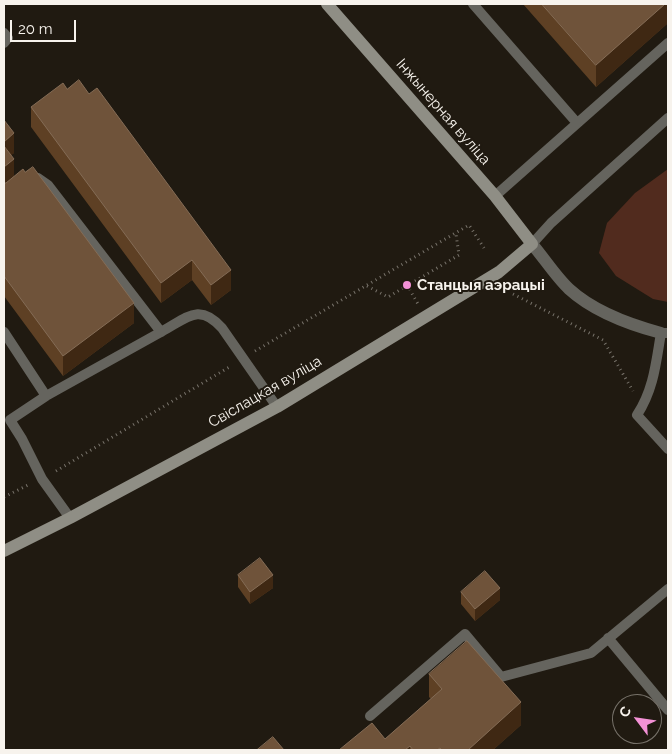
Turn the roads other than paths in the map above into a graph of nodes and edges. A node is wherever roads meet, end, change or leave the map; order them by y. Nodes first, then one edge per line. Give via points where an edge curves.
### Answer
1 (327, 4) edge
2 (473, 4) edge
3 (4, 33) edge
4 (4, 43) edge
5 (668, 43) edge
6 (668, 118) edge
7 (577, 123) junction
8 (24, 179) edge
9 (495, 196) junction
10 (532, 244) junction
11 (4, 332) edge
12 (161, 332) junction
13 (664, 333) edge
14 (46, 396) junction
15 (277, 407) junction
16 (668, 449) edge
17 (70, 518) junction
18 (4, 551) edge
19 (668, 589) edge
20 (608, 638) junction
21 (668, 710) edge
22 (370, 716) dead end

1 - 9 street, Інжынерная вуліца
2 - 7 lane
3 - 4 lane via 8,38
5 - 7 lane
6 - 10 lane
7 - 9 lane
8 - 12 lane via 38,178 48,185
9 - 10 street, Інжынерная вуліца
10 - 13 street via 569,289 612,316 636,327
10 - 15 street, Свіслацкая вуліца via 499,272
11 - 14 lane
12 - 14 lane
12 - 15 lane via 194,315 204,314 214,319
13 - 16 lane via 651,386 637,414
14 - 17 lane via 10,420 42,478
15 - 17 street, Свіслацкая вуліца
17 - 18 street, Свіслацкая вуліца
19 - 20 lane
20 - 21 lane
20 - 22 lane via 591,653 501,677 465,634

